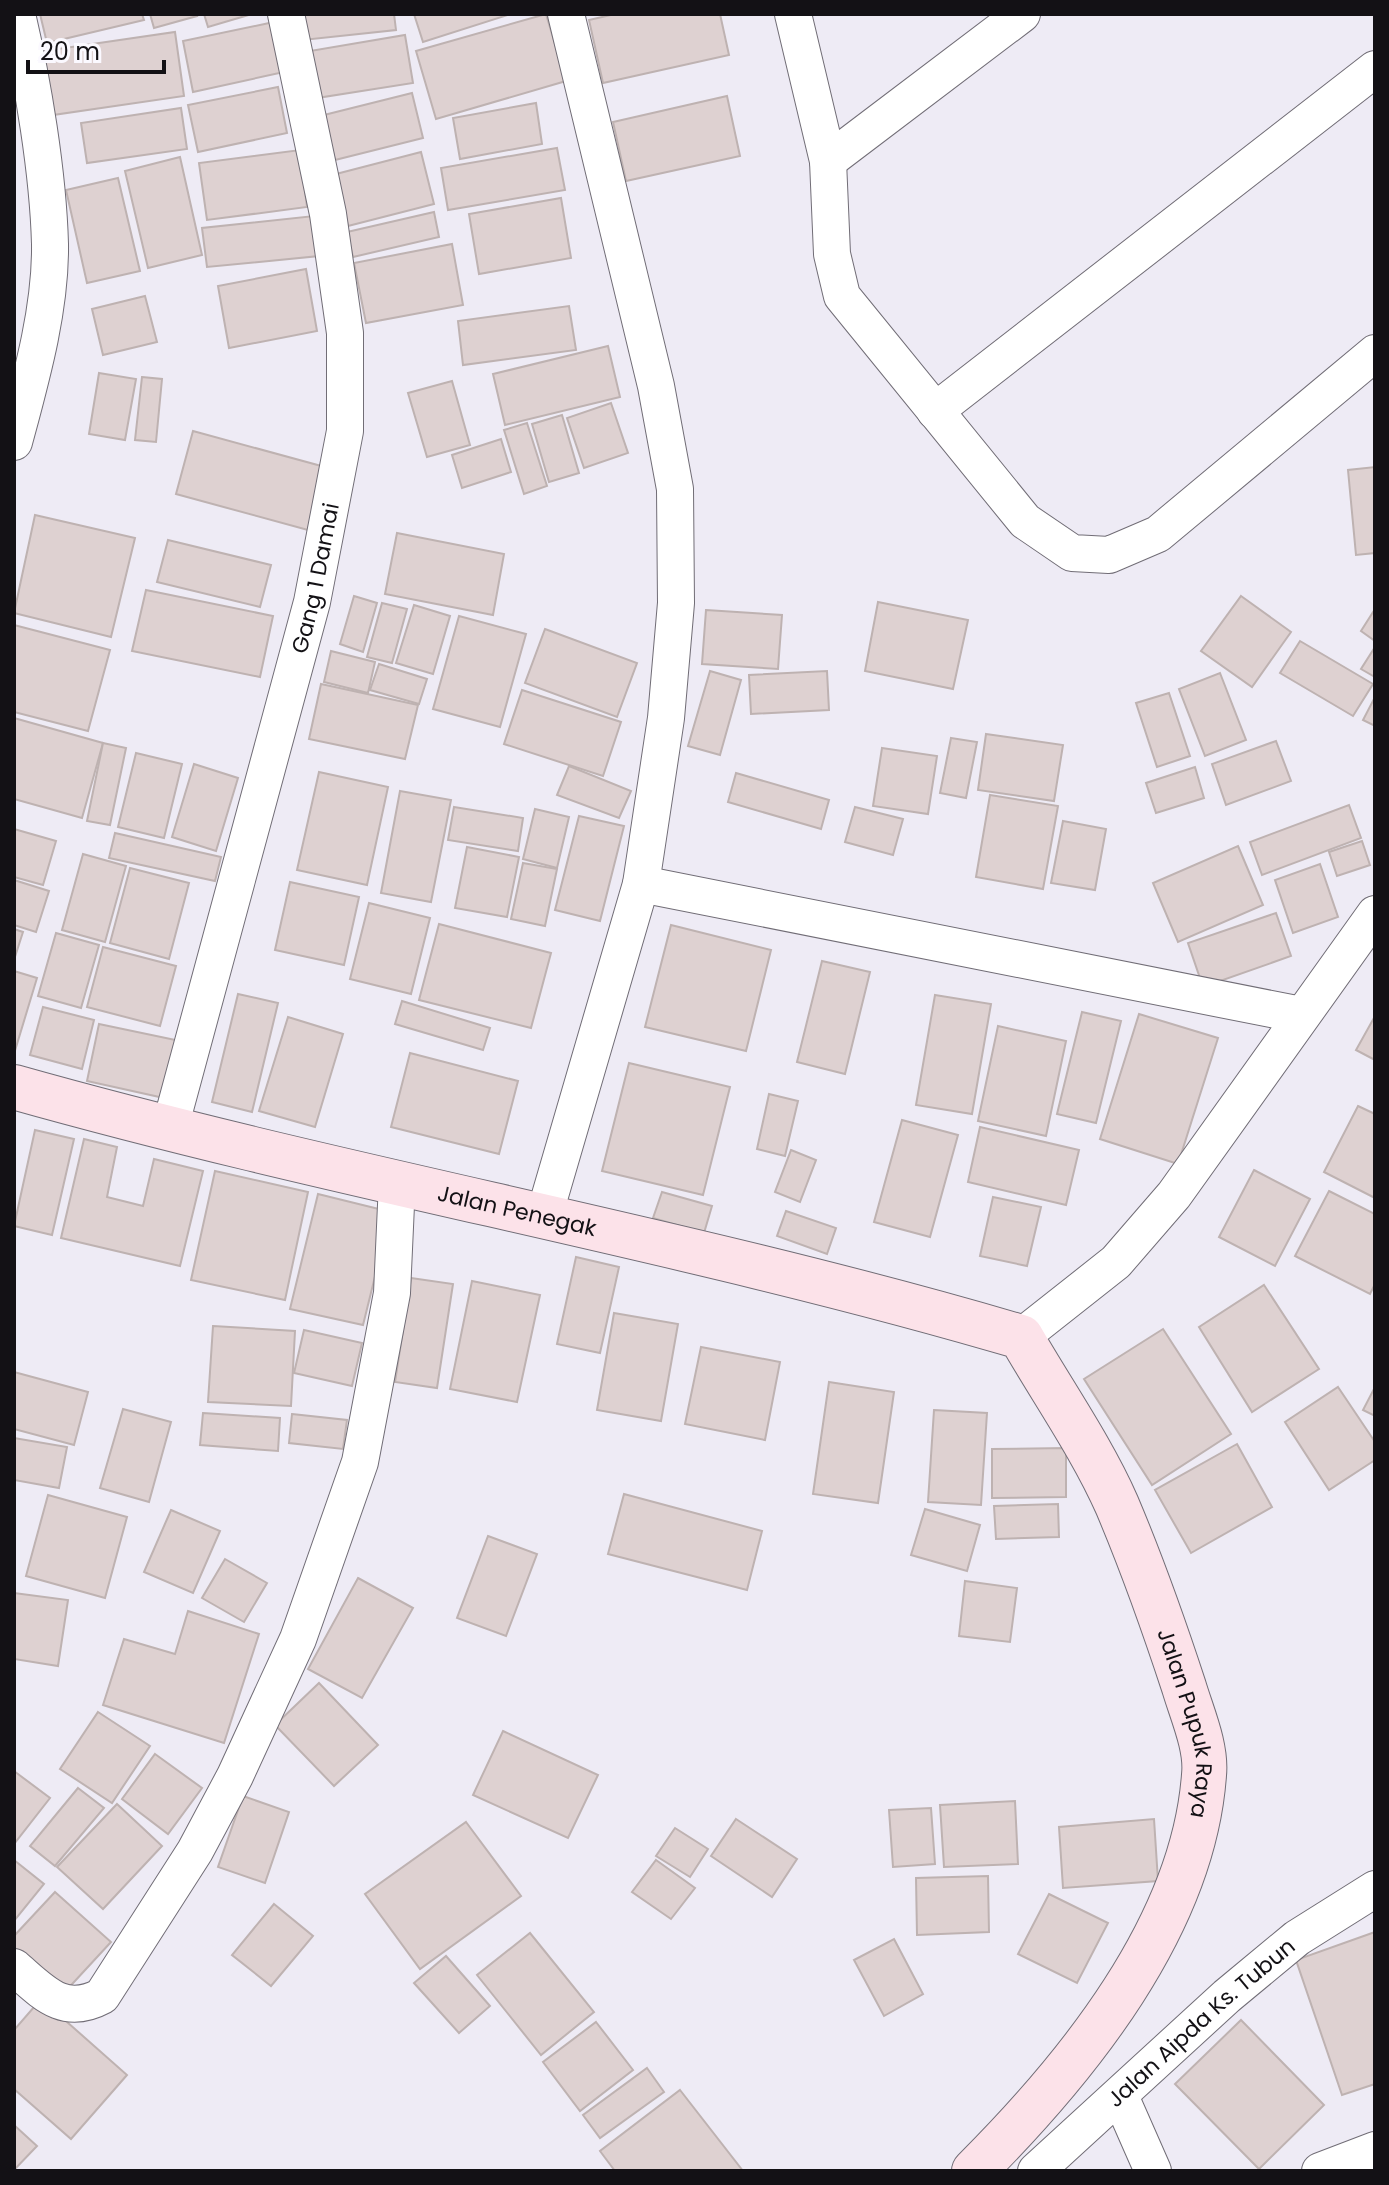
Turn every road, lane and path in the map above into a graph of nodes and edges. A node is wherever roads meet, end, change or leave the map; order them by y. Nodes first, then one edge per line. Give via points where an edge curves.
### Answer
1 (17, 14) edge
2 (286, 14) edge
3 (566, 14) edge
4 (793, 14) edge
5 (1022, 14) edge
6 (1375, 69) edge
7 (828, 161) junction
8 (1375, 353) edge
9 (935, 411) junction
10 (14, 442) edge
11 (641, 884) junction
12 (1375, 914) edge
13 (1301, 1015) junction
14 (14, 1087) edge
15 (169, 1131) junction
16 (397, 1183) junction
17 (544, 1216) junction
18 (1021, 1337) junction
19 (1375, 1889) edge
20 (14, 1967) edge
21 (1120, 2096) junction
22 (1375, 2150) edge
23 (974, 2171) edge
24 (1036, 2171) edge
25 (1153, 2171) edge
26 (1320, 2171) edge

1 - 10 street via 28,59 50,244 45,306
2 - 15 street, Gang 1 Damai via 328,214 345,333 345,431 312,602
3 - 11 street via 656,386 675,489 675,618
4 - 7 street
5 - 7 street
6 - 9 street
7 - 9 street via 832,254 842,296
8 - 9 street via 1158,534 1109,555 1072,553 1025,521
11 - 13 street
11 - 17 street
12 - 13 street
13 - 18 street via 1174,1195 1126,1251
14 - 15 street, Jalan Penegak
15 - 16 street, Jalan Penegak
16 - 17 street, Jalan Penegak
16 - 20 street via 392,1293 360,1462 298,1639 235,1776 195,1851 102,1996 88,2004 56,2003
17 - 18 street, Jalan Penegak
18 - 23 street, Jalan Pupuk Raya via 1116,1503 1178,1670 1205,1773 1173,1907 1117,2001 1053,2084
19 - 21 street, Jalan Aipda Ks. Tubun via 1297,1938
21 - 24 street, Jalan Aipda Ks. Tubun
21 - 25 street
22 - 26 street

